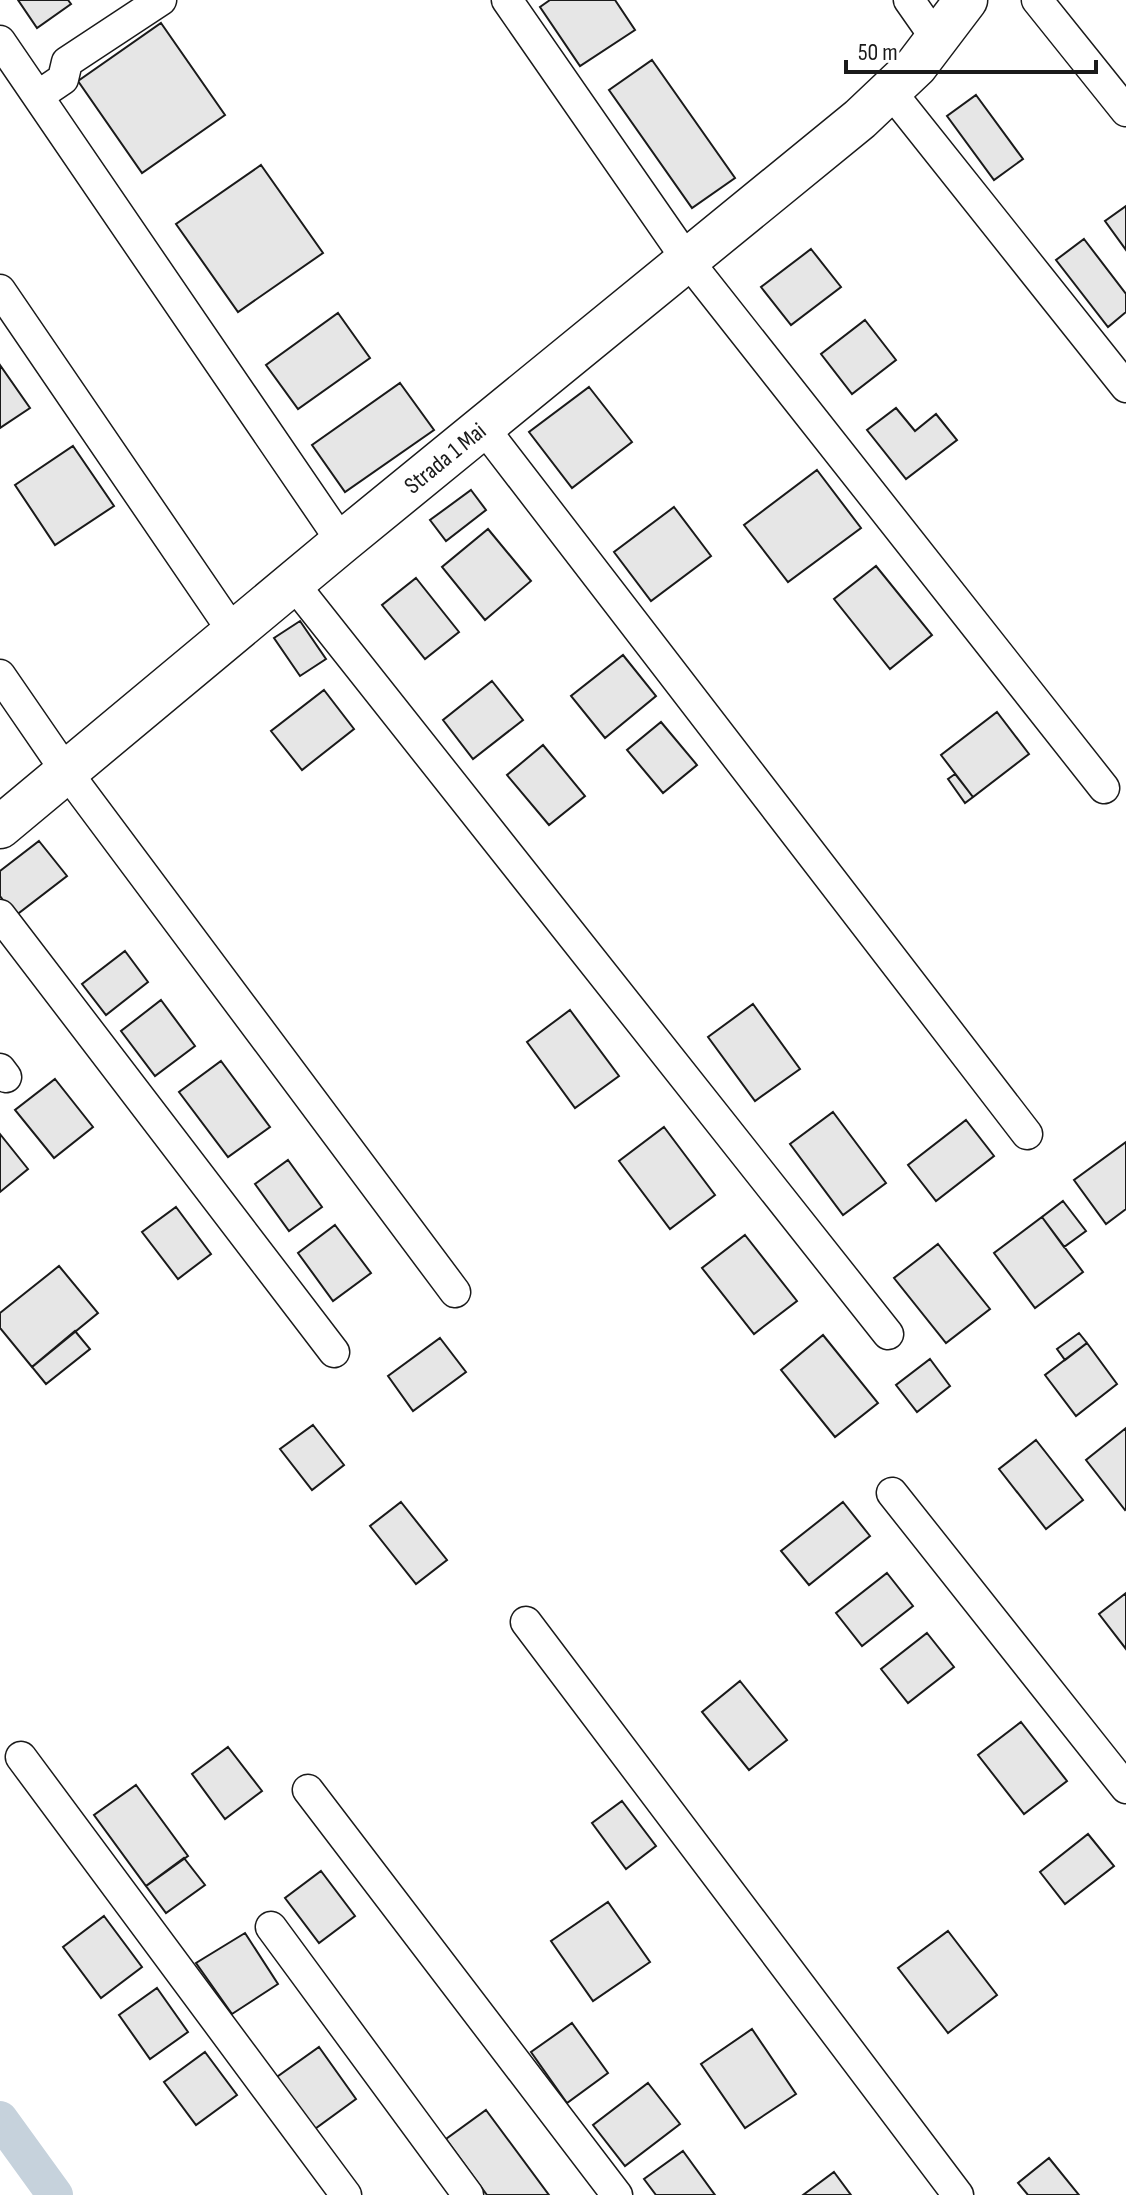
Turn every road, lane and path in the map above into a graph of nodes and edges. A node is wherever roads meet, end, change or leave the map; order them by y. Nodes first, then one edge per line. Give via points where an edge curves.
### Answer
1 (161, 0) edge
2 (507, 0) edge
3 (909, 0) edge
4 (966, 0) edge
5 (1037, 0) edge
6 (937, 40) junction
7 (0, 41) edge
8 (891, 92) junction
9 (38, 96) junction
10 (1126, 111) edge
11 (688, 261) junction
12 (0, 290) edge
13 (1126, 387) edge
14 (483, 427) junction
15 (342, 542) junction
16 (293, 583) junction
17 (234, 633) junction
18 (0, 675) edge
19 (66, 771) junction
20 (1104, 788) dead end
21 (0, 827) edge
22 (0, 915) edge
23 (1027, 1134) dead end
24 (455, 1292) dead end
25 (888, 1334) dead end
26 (334, 1352) dead end
27 (892, 1493) dead end
28 (526, 1622) dead end
29 (21, 1757) dead end
30 (1126, 1788) edge
31 (308, 1790) dead end
32 (271, 1927) dead end
33 (346, 2195) edge
34 (468, 2195) edge
35 (617, 2195) edge
36 (958, 2195) edge

1 - 9 street via 67,62 63,79
2 - 11 street
3 - 6 street
4 - 6 street, Strada 1 Mai
5 - 10 street
6 - 8 street, Strada 1 Mai
7 - 9 street
8 - 11 street, Strada 1 Mai
8 - 13 street
9 - 15 street
11 - 14 street, Strada 1 Mai
11 - 20 street
12 - 17 street
14 - 15 street, Strada 1 Mai
14 - 23 street
15 - 16 street, Strada 1 Mai
16 - 17 street, Strada 1 Mai
16 - 25 street
17 - 19 street, Strada 1 Mai
18 - 19 street
19 - 21 street, Strada 1 Mai
19 - 24 street
22 - 26 street
27 - 30 street
28 - 36 street
29 - 33 street
31 - 35 street
32 - 34 street

